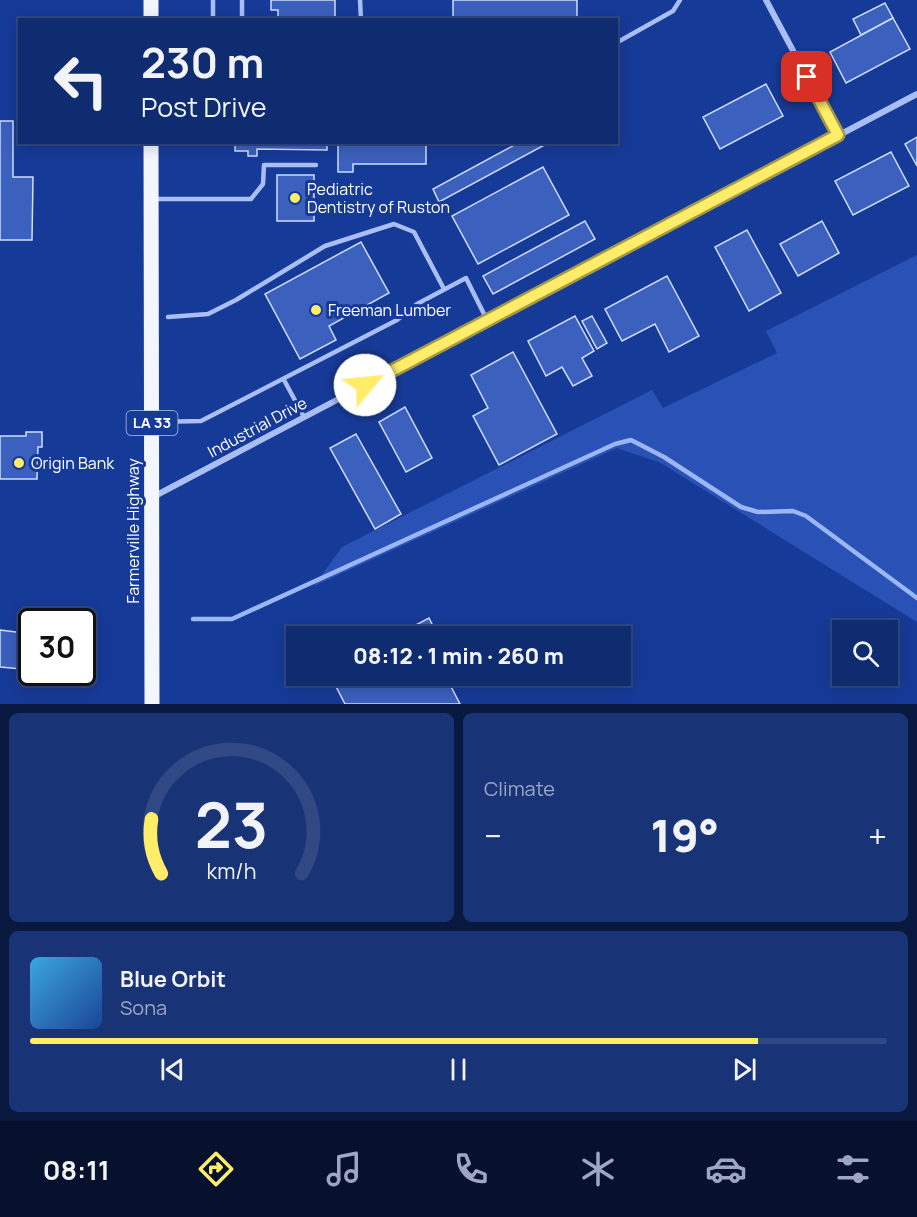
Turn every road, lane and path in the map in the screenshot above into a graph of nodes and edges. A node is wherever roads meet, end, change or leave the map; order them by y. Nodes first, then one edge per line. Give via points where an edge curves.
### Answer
1 (151, 0) edge
2 (213, 0) edge
3 (242, 0) edge
4 (360, 0) edge
5 (680, 0) edge
6 (766, 0) edge
7 (151, 18) edge
8 (213, 18) edge
9 (242, 18) edge
10 (361, 18) edge
11 (618, 42) edge
12 (917, 94) edge
13 (838, 135) junction
14 (151, 144) edge
15 (316, 165) dead end
16 (150, 199) junction
17 (444, 289) junction
18 (168, 317) dead end
19 (487, 320) junction
20 (284, 380) junction
21 (304, 417) junction
22 (152, 422) junction
23 (151, 498) junction
24 (152, 704) edge

1 - 7 main road
2 - 8 lane
3 - 9 lane
4 - 10 lane
5 - 11 lane via 663,18
6 - 13 street
12 - 13 street, Industrial Drive
13 - 19 street, Industrial Drive
14 - 16 main road, Farmerville Highway / LA 33
15 - 16 lane via 264,165 263,184 251,199
16 - 22 main road, Farmerville Highway / LA 33
17 - 18 lane via 414,232 394,224 325,246 208,314
17 - 19 lane via 466,278
17 - 20 lane via 397,320
19 - 21 street, Industrial Drive
20 - 21 lane
20 - 22 lane via 201,421
21 - 23 street, Industrial Drive
22 - 23 main road, Farmerville Highway / LA 33
23 - 24 main road, Farmerville Highway / LA 33

